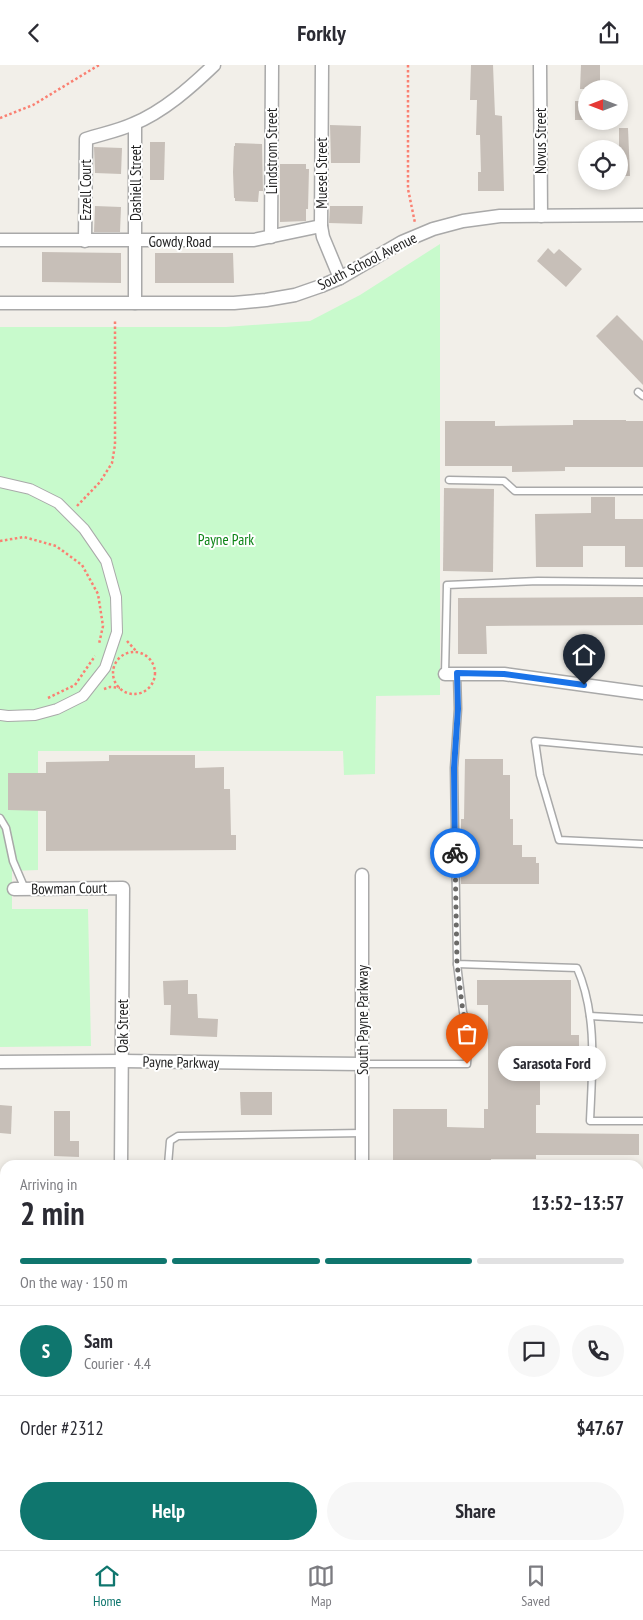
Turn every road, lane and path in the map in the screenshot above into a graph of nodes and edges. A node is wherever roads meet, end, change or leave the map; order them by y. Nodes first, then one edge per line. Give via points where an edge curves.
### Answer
1 (99, 65) edge
2 (214, 65) edge
3 (272, 65) edge
4 (322, 65) edge
5 (408, 65) edge
6 (540, 65) edge
7 (0, 118) edge
8 (135, 124) junction
9 (643, 215) edge
10 (541, 216) junction
11 (321, 226) junction
12 (418, 235) junction
13 (271, 237) junction
14 (0, 240) edge
15 (85, 241) junction
16 (135, 241) junction
17 (340, 278) junction
18 (0, 303) edge
19 (135, 303) junction
20 (114, 321) dead end
21 (449, 480) dead end
22 (0, 482) edge
23 (643, 491) edge
24 (76, 507) dead end
25 (0, 541) edge
26 (643, 581) edge
27 (106, 620) dead end
28 (126, 639) dead end
29 (102, 645) dead end
30 (100, 653) dead end
31 (138, 653) junction
32 (451, 674) junction
33 (643, 693) edge
34 (63, 696) dead end
35 (45, 700) dead end
36 (0, 715) edge
37 (643, 751) edge
38 (0, 818) edge
39 (643, 843) edge
40 (362, 875) dead end
41 (123, 888) joint
42 (20, 889) joint
43 (457, 964) junction
44 (590, 1016) junction
45 (643, 1019) edge
46 (122, 1061) junction
47 (0, 1062) edge
48 (362, 1064) junction
49 (643, 1121) edge
50 (362, 1133) junction
51 (121, 1160) edge
52 (168, 1160) edge
53 (362, 1160) edge

1 - 7 path via 33,105
2 - 8 street via 160,109
3 - 13 street, Lindstrom Street
4 - 11 street, Muesel Street
5 - 12 path via 408,189
6 - 10 street, Novus Street
8 - 15 street, Ezzell Court via 86,139
8 - 16 street, Dashiell Street
9 - 10 street, South School Avenue
10 - 12 street, South School Avenue via 470,219
11 - 13 street, Gowdy Road
11 - 17 street, Muesel Street
12 - 17 street, South School Avenue
13 - 16 street, Gowdy Road via 242,241
14 - 15 street, Gowdy Road
15 - 16 street, Gowdy Road
16 - 19 street, Dashiell Street
17 - 19 street, South School Avenue via 295,295 266,300
18 - 19 street, South School Avenue
20 - 24 path via 115,445 112,463 100,482
21 - 23 lane via 504,481 515,491
22 - 36 street via 30,489 58,503 84,529 106,561 116,597 117,632 105,668 82,696 57,709 35,715
25 - 35 path via 24,537 56,546 82,565 98,594 103,627 95,658 75,685
26 - 32 lane via 447,585
27 - 29 path
28 - 31 path
30 - 34 path via 85,677
31 - 31 path via 122,656 114,669 117,685 131,694 146,691 155,677 152,661
32 - 33 street via 504,674
32 - 43 lane via 458,709 454,768
37 - 39 lane via 535,741 540,775 560,840
38 - 42 lane via 6,828
40 - 48 street, South Payne Parkway
41 - 42 street, Bowman Court
41 - 46 street, Oak Street
43 - 44 lane via 578,968
43 - 48 lane via 463,1012 469,1031 467,1064
44 - 45 lane
44 - 49 lane via 593,1062 590,1121
46 - 47 street, Payne Parkway
46 - 48 street, Payne Parkway
46 - 51 street, Oak Street
48 - 50 street, South Payne Parkway
50 - 52 lane via 178,1136 170,1141
50 - 53 street, South Payne Parkway

